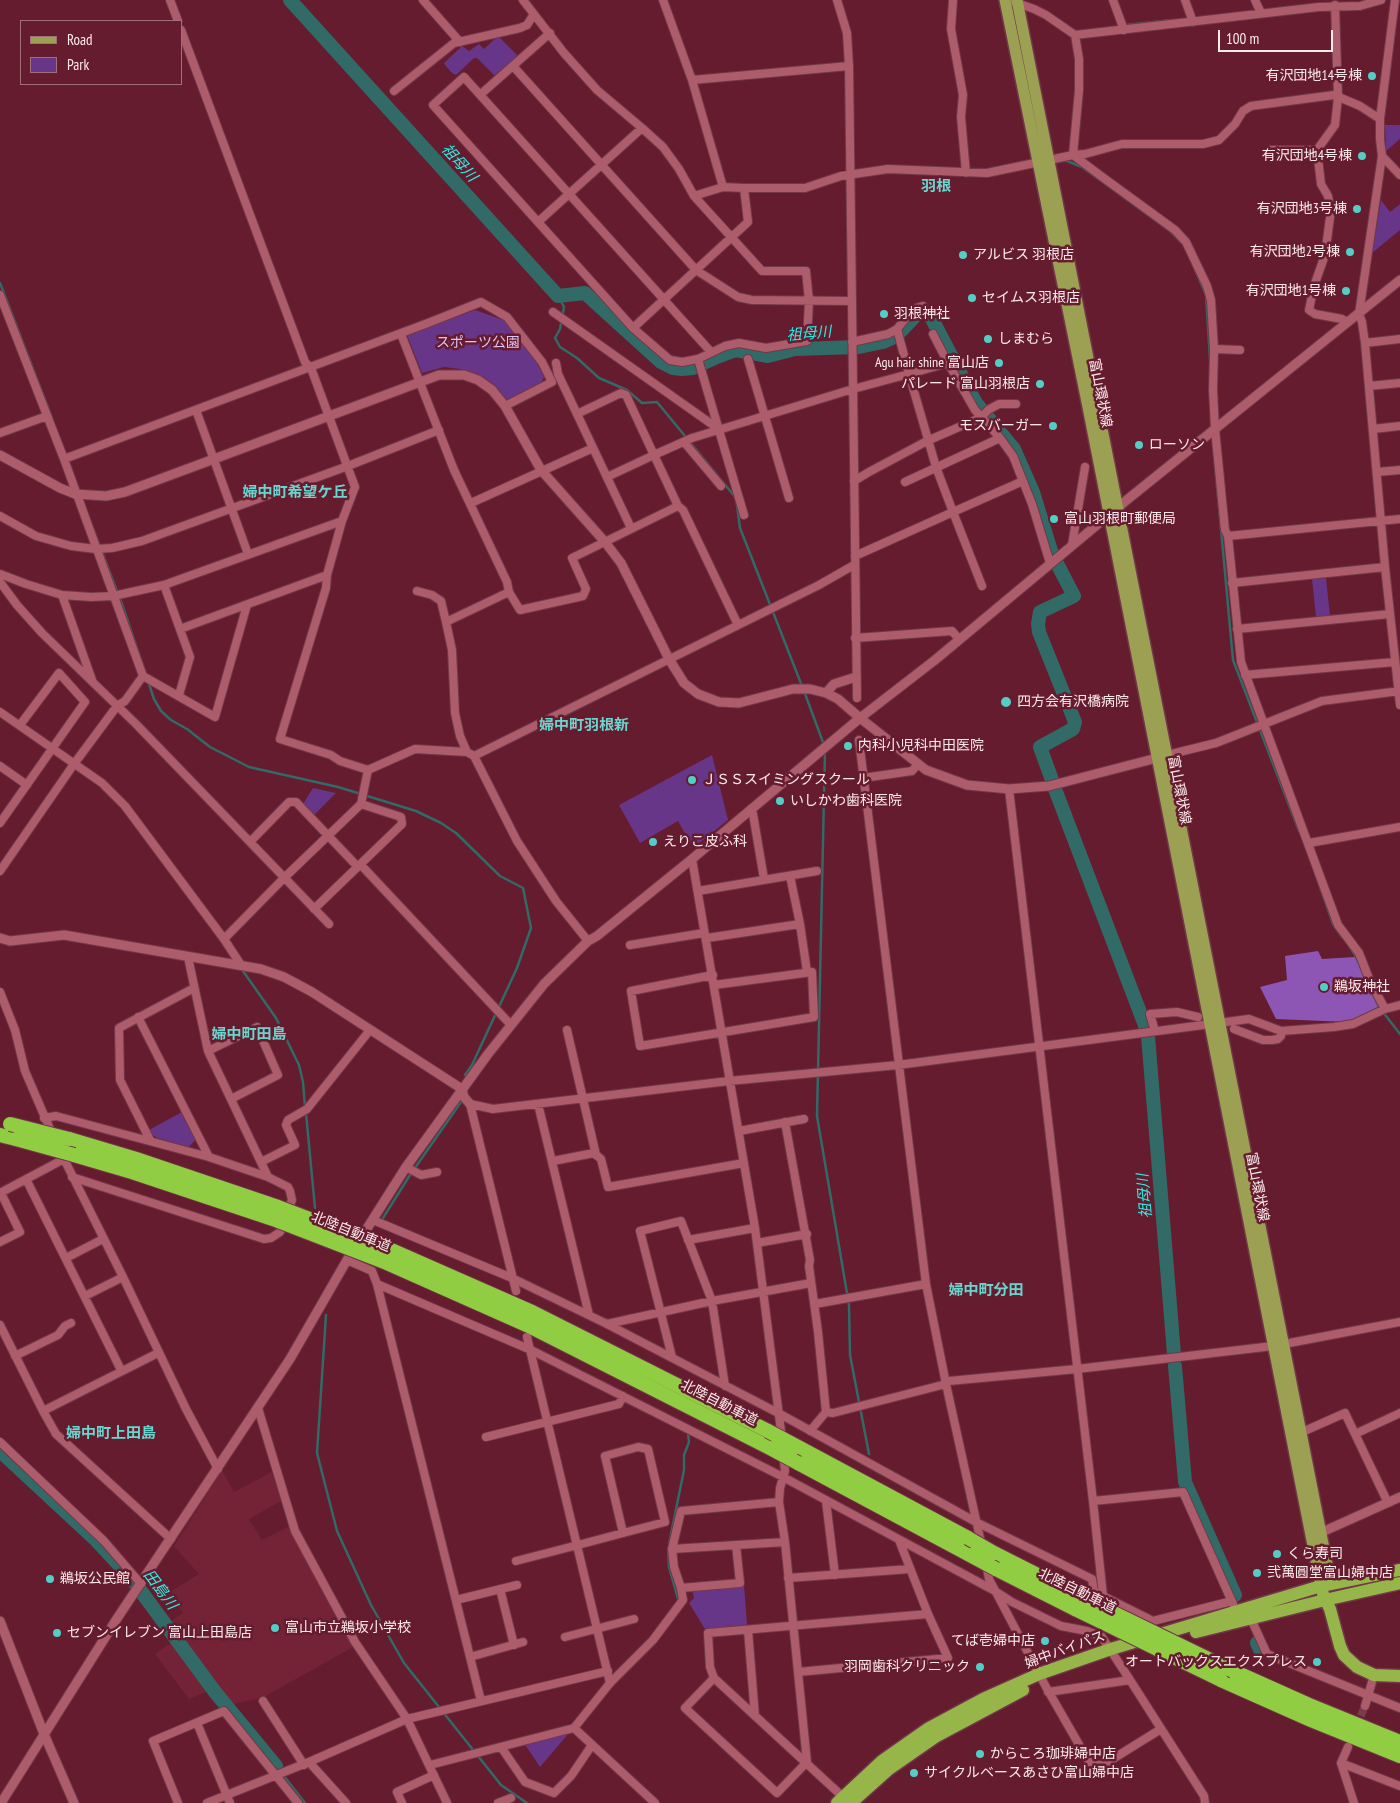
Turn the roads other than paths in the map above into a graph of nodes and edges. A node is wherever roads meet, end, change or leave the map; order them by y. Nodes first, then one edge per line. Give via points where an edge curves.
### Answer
1 (170, 0) edge
2 (423, 0) edge
3 (523, 0) edge
4 (664, 0) edge
5 (837, 0) edge
6 (953, 0) edge
7 (1113, 0) edge
8 (1185, 0) edge
9 (1255, 0) edge
10 (1381, 0) edge
11 (1395, 0) edge
12 (1012, 1) edge
13 (1331, 4) edge
14 (1261, 13) junction
15 (534, 14) junction
16 (178, 20) edge
17 (1193, 22) junction
18 (1124, 30) junction
19 (182, 33) edge
20 (550, 33) junction
21 (1075, 35) junction
22 (460, 42) junction
23 (513, 66) junction
24 (849, 66) junction
25 (692, 80) junction
26 (394, 91) dead end
27 (481, 94) junction
28 (1338, 98) junction
29 (1380, 119) junction
30 (642, 128) junction
31 (1271, 150) dead end
32 (1317, 150) junction
33 (1074, 155) junction
34 (1382, 156) junction
35 (1044, 161) junction
36 (600, 164) junction
37 (966, 173) junction
38 (850, 175) junction
39 (1400, 175) edge
40 (723, 187) junction
41 (744, 188) junction
42 (568, 193) junction
43 (694, 196) junction
44 (538, 222) junction
45 (733, 238) junction
46 (696, 270) junction
47 (1400, 280) edge
48 (0, 295) edge
49 (664, 299) junction
50 (809, 301) junction
51 (851, 301) junction
52 (923, 306) dead end
53 (553, 312) dead end
54 (1359, 314) junction
55 (1347, 322) junction
56 (633, 328) junction
57 (897, 329) junction
58 (402, 334) junction
59 (933, 334) dead end
60 (1400, 339) edge
61 (852, 342) junction
62 (1365, 342) junction
63 (1214, 350) junction
64 (1240, 350) dead end
65 (710, 352) junction
66 (698, 359) junction
67 (748, 359) dead end
68 (556, 363) dead end
69 (948, 363) junction
70 (311, 368) junction
71 (909, 374) junction
72 (421, 381) junction
73 (1400, 383) edge
74 (1369, 386) junction
75 (853, 389) junction
76 (1016, 404) dead end
77 (505, 406) junction
78 (196, 410) junction
79 (577, 414) junction
80 (46, 416) junction
81 (328, 416) junction
82 (765, 417) junction
83 (982, 417) junction
84 (1400, 426) edge
85 (1373, 428) junction
86 (1215, 429) junction
87 (438, 430) junction
88 (720, 430) junction
89 (0, 433) edge
90 (1000, 438) junction
91 (927, 441) junction
92 (684, 442) junction
93 (593, 448) junction
94 (0, 455) edge
95 (654, 455) junction
96 (64, 459) junction
97 (214, 459) junction
98 (348, 466) junction
99 (936, 467) junction
100 (1085, 467) dead end
101 (541, 470) junction
102 (1400, 470) edge
103 (1377, 472) junction
104 (607, 477) junction
105 (854, 481) junction
106 (1023, 481) junction
107 (904, 482) dead end
108 (721, 486) dead end
109 (75, 494) junction
110 (789, 498) dead end
111 (471, 503) junction
112 (678, 506) junction
113 (232, 507) junction
114 (954, 512) junction
115 (1113, 512) junction
116 (744, 515) dead end
117 (0, 516) edge
118 (1400, 519) edge
119 (342, 521) junction
120 (1381, 521) junction
121 (631, 528) junction
122 (1228, 536) junction
123 (605, 542) junction
124 (1072, 545) junction
125 (96, 549) junction
126 (248, 554) junction
127 (855, 556) junction
128 (1050, 563) junction
129 (854, 565) junction
130 (1385, 568) junction
131 (0, 574) edge
132 (327, 575) junction
133 (0, 582) edge
134 (1232, 583) junction
135 (164, 585) junction
136 (982, 586) dead end
137 (417, 591) dead end
138 (509, 592) junction
139 (62, 595) junction
140 (113, 596) junction
141 (247, 605) junction
142 (1390, 614) junction
143 (446, 622) junction
144 (738, 624) junction
145 (180, 629) junction
146 (1237, 629) junction
147 (855, 638) junction
148 (959, 638) junction
149 (669, 659) junction
150 (1395, 662) junction
151 (1246, 675) junction
152 (143, 676) junction
153 (856, 677) junction
154 (92, 682) junction
155 (1399, 691) edge
156 (826, 693) junction
157 (178, 695) junction
158 (857, 698) dead end
159 (1400, 705) edge
160 (117, 706) junction
161 (0, 712) edge
162 (860, 718) junction
163 (1264, 724) junction
164 (20, 725) junction
165 (859, 740) dead end
166 (52, 748) junction
167 (471, 754) junction
168 (1162, 756) junction
169 (74, 764) junction
170 (918, 764) junction
171 (0, 766) edge
172 (368, 770) junction
173 (862, 778) junction
174 (27, 785) junction
175 (1009, 789) junction
176 (361, 804) junction
177 (750, 809) junction
178 (0, 823) edge
179 (1400, 827) edge
180 (328, 835) junction
181 (250, 842) junction
182 (1309, 843) junction
183 (692, 858) junction
184 (361, 865) junction
185 (817, 871) dead end
186 (0, 872) edge
187 (790, 876) junction
188 (284, 878) junction
189 (764, 879) junction
190 (698, 891) junction
191 (314, 909) junction
192 (329, 924) dead end
193 (800, 924) junction
194 (705, 936) junction
195 (0, 938) edge
196 (224, 939) junction
197 (588, 941) junction
198 (630, 945) dead end
199 (188, 957) junction
200 (241, 965) junction
201 (807, 972) junction
202 (713, 975) junction
203 (714, 986) junction
204 (194, 988) junction
205 (0, 992) edge
206 (1400, 1005) edge
207 (1383, 1010) junction
208 (138, 1017) junction
209 (1198, 1017) dead end
210 (1215, 1023) junction
211 (510, 1025) junction
212 (1234, 1029) dead end
213 (370, 1030) junction
214 (568, 1030) dead end
215 (1282, 1030) junction
216 (1155, 1031) junction
217 (722, 1032) junction
218 (1039, 1047) junction
219 (208, 1050) junction
220 (898, 1065) junction
221 (729, 1081) junction
222 (462, 1089) junction
223 (584, 1098) junction
224 (231, 1099) junction
225 (470, 1104) junction
226 (538, 1104) junction
227 (44, 1118) junction
228 (804, 1119) dead end
229 (5, 1122) edge
230 (785, 1122) junction
231 (739, 1131) junction
232 (0, 1135) edge
233 (150, 1140) junction
234 (596, 1155) junction
235 (69, 1157) junction
236 (209, 1157) junction
237 (553, 1161) junction
238 (261, 1162) junction
239 (744, 1163) junction
240 (406, 1167) junction
241 (437, 1172) dead end
242 (72, 1177) junction
243 (268, 1177) junction
244 (26, 1179) junction
245 (0, 1193) edge
246 (276, 1213) junction
247 (373, 1220) junction
248 (755, 1228) junction
249 (807, 1234) junction
250 (104, 1239) junction
251 (688, 1240) junction
252 (0, 1242) edge
253 (756, 1243) junction
254 (389, 1257) junction
255 (66, 1258) junction
256 (347, 1260) junction
257 (123, 1277) junction
258 (512, 1278) junction
259 (811, 1283) junction
260 (377, 1284) junction
261 (926, 1284) junction
262 (516, 1291) dead end
263 (763, 1291) junction
264 (85, 1296) junction
265 (712, 1300) junction
266 (815, 1304) junction
267 (659, 1311) junction
268 (589, 1315) junction
269 (1400, 1322) edge
270 (71, 1323) dead end
271 (606, 1324) junction
272 (0, 1325) edge
273 (527, 1336) dead end
274 (1279, 1345) junction
275 (531, 1350) junction
276 (158, 1353) junction
277 (15, 1356) junction
278 (672, 1357) junction
279 (1077, 1369) junction
280 (121, 1370) junction
281 (946, 1384) junction
282 (725, 1386) junction
283 (623, 1396) junction
284 (258, 1408) junction
285 (43, 1411) junction
286 (826, 1412) junction
287 (1400, 1413) edge
288 (780, 1414) junction
289 (548, 1422) junction
290 (810, 1431) junction
291 (1300, 1432) junction
292 (1355, 1434) junction
293 (486, 1438) dead end
294 (0, 1442) edge
295 (218, 1469) junction
296 (783, 1477) junction
297 (1400, 1497) edge
298 (1093, 1500) junction
299 (826, 1501) junction
300 (779, 1502) junction
301 (1388, 1502) junction
302 (976, 1522) junction
303 (623, 1533) junction
304 (1320, 1533) junction
305 (171, 1540) junction
306 (899, 1540) junction
307 (785, 1542) junction
308 (578, 1545) junction
309 (736, 1545) junction
310 (672, 1549) junction
311 (516, 1561) dead end
312 (910, 1569) junction
313 (1400, 1570) edge
314 (835, 1574) junction
315 (788, 1578) junction
316 (1400, 1583) edge
317 (516, 1585) dead end
318 (1326, 1585) junction
319 (139, 1587) junction
320 (681, 1588) junction
321 (500, 1589) junction
322 (995, 1591) junction
323 (1103, 1596) junction
324 (456, 1600) junction
325 (1330, 1602) junction
326 (1080, 1604) junction
327 (1234, 1606) junction
328 (928, 1614) junction
329 (1251, 1619) junction
330 (634, 1620) dead end
331 (0, 1621) edge
332 (794, 1625) junction
333 (598, 1629) junction
334 (748, 1630) junction
335 (2, 1631) edge
336 (565, 1637) dead end
337 (523, 1642) dead end
338 (514, 1645) junction
339 (1112, 1652) junction
340 (470, 1657) junction
341 (608, 1671) junction
342 (798, 1672) junction
343 (1374, 1675) junction
344 (1400, 1676) edge
345 (1040, 1677) junction
346 (714, 1678) junction
347 (1130, 1680) junction
348 (610, 1683) junction
349 (1048, 1692) junction
350 (1369, 1696) junction
351 (264, 1701) dead end
352 (481, 1702) junction
353 (1365, 1706) tunnel mouth
354 (1400, 1708) edge
355 (755, 1716) junction
356 (407, 1719) junction
357 (197, 1723) junction
358 (574, 1728) junction
359 (1161, 1728) junction
360 (44, 1734) junction
361 (1400, 1742) edge
362 (592, 1745) junction
363 (502, 1747) junction
364 (1348, 1747) dead end
365 (1400, 1756) edge
366 (807, 1762) junction
367 (1341, 1763) junction
368 (307, 1764) junction
369 (430, 1765) junction
370 (276, 1775) junction
371 (434, 1775) junction
372 (1400, 1786) edge
373 (226, 1795) junction
374 (511, 1798) dead end
375 (845, 1801) edge
376 (1, 1803) edge
377 (74, 1803) edge
378 (178, 1803) edge
379 (207, 1803) edge
380 (230, 1803) edge
381 (298, 1803) edge
382 (346, 1803) edge
383 (402, 1803) edge
384 (446, 1803) edge
385 (498, 1803) edge
386 (655, 1803) edge
387 (1205, 1803) edge
388 (1354, 1803) edge

1 - 16 street
2 - 22 street
3 - 15 street
4 - 25 street
5 - 24 street via 847,33
6 - 37 street via 951,29 963,95 961,117
7 - 18 street
8 - 17 street
9 - 14 street
10 - 13 street via 1360,6
11 - 29 street
12 - 21 street via 1034,8
12 - 35 main road, 富山環状線
13 - 14 street
13 - 28 street
14 - 17 street
15 - 20 street
15 - 22 street via 527,25 520,28
17 - 18 street
18 - 21 street
19 - 70 street via 305,362
20 - 23 street
20 - 30 street via 597,90
21 - 33 street via 1079,74
22 - 26 street
23 - 27 street
23 - 36 street
24 - 25 street
24 - 38 street
25 - 40 street
27 - 42 street
27 - 44 street via 464,77 433,105
28 - 29 street via 1360,106
28 - 32 street via 1335,125
28 - 33 street via 1334,95 1251,106 1219,140 1203,144 1122,144
29 - 34 street
30 - 36 street
30 - 43 street via 663,147
31 - 32 street
32 - 55 street via 1321,184 1331,210 1325,255 1309,310
33 - 35 street
33 - 63 street via 1175,230 1186,242 1211,300
34 - 39 street
34 - 54 street
35 - 37 street via 986,173
35 - 115 main road, 富山環状線
36 - 42 street
36 - 46 street
37 - 38 street via 888,169
38 - 41 street via 806,188
38 - 51 street
40 - 41 street
40 - 43 street
41 - 45 street via 748,222
42 - 44 street
42 - 49 street
43 - 45 street
44 - 56 street
45 - 46 street
45 - 50 street via 762,271 806,271
46 - 49 street
46 - 50 street via 738,297
47 - 54 street
48 - 80 street
49 - 56 street
49 - 65 street
50 - 51 street
50 - 65 street via 807,341 766,348 739,344
51 - 61 street
52 - 57 street via 913,309
53 - 88 street
54 - 55 street
54 - 62 street
55 - 86 street
56 - 66 street via 670,360
57 - 61 street via 884,336
57 - 71 street
58 - 70 street
58 - 72 street
58 - 77 street via 481,302 507,317 542,362 552,382
59 - 69 street
60 - 62 street
61 - 75 street
62 - 74 street
63 - 64 street
63 - 86 street
65 - 66 street
66 - 88 street
67 - 82 street
68 - 79 street
69 - 71 street
69 - 83 street
70 - 78 street
70 - 81 street
71 - 75 street
71 - 91 street
72 - 77 street via 439,375 464,375 492,390
72 - 81 street
72 - 87 street
73 - 74 street
74 - 85 street
75 - 82 street
75 - 105 street
76 - 83 street via 999,404
77 - 101 street
78 - 96 street
78 - 97 street
79 - 93 street
79 - 95 street via 621,393 626,395
80 - 89 street
80 - 96 street
81 - 97 street
81 - 98 street
82 - 88 street
82 - 110 street
83 - 90 street
83 - 91 street
84 - 85 street
85 - 103 street
86 - 115 street
86 - 122 street
87 - 98 street
87 - 111 street
88 - 92 street
88 - 116 street
90 - 99 street
90 - 106 street via 1013,456
91 - 99 street
91 - 105 street
92 - 95 street
92 - 108 street
93 - 101 street
93 - 104 street
94 - 109 street
95 - 104 street
95 - 112 street
96 - 109 street
97 - 109 street via 125,492 106,496
97 - 113 street
98 - 113 street
98 - 119 street via 355,487
99 - 107 street
99 - 114 street
100 - 124 street
101 - 111 street
101 - 123 street
102 - 103 street
103 - 120 street
104 - 121 street
105 - 127 street
106 - 114 street
106 - 128 street
109 - 125 street
111 - 138 street
112 - 121 street
112 - 144 street via 683,510
113 - 125 street via 142,541
113 - 126 street
114 - 127 street
114 - 136 street
115 - 124 street
115 - 168 main road, 富山環状線
117 - 125 street via 36,536 70,546
118 - 120 street
119 - 126 street
119 - 132 street
120 - 122 street
120 - 130 street
121 - 123 street
122 - 134 street
123 - 138 street via 572,558 586,588 583,596 520,610
123 - 149 street via 621,564
124 - 128 street
125 - 140 street
126 - 135 street
127 - 129 street
128 - 148 street
129 - 144 street
129 - 147 street
130 - 134 street
130 - 142 street
131 - 139 street
132 - 141 street
132 - 172 street via 326,588 280,740
133 - 154 street via 42,633
134 - 146 street
135 - 140 street
135 - 145 street
137 - 143 street via 441,601
138 - 143 street
139 - 140 street
139 - 154 street
140 - 152 street
141 - 145 street
141 - 157 street via 215,716
142 - 146 street
142 - 150 street
143 - 167 street via 452,650 460,736
144 - 149 street
145 - 157 street via 190,657
146 - 151 street
147 - 148 street via 952,631
147 - 153 street
148 - 162 street
149 - 156 street via 684,683 698,694 719,702 739,703 793,689
149 - 167 street
150 - 151 street
150 - 155 street
151 - 163 street
152 - 157 street
152 - 160 street
153 - 156 street via 834,684
153 - 158 street
154 - 160 street
155 - 159 street
155 - 163 street via 1322,701
156 - 162 street
160 - 169 street
160 - 181 street
161 - 164 street
162 - 170 street
162 - 177 street
163 - 168 street via 1216,742
163 - 182 street
164 - 166 street
164 - 166 street via 59,673 85,702
165 - 173 street
166 - 169 street
166 - 174 street
167 - 172 street via 415,749
167 - 197 street via 517,841 556,901
168 - 175 street via 1049,786
168 - 210 main road, 富山環状線
169 - 186 street
169 - 196 street via 102,783 125,806
170 - 173 street via 912,771
170 - 175 street via 967,785
171 - 174 street
172 - 176 street
173 - 220 street
174 - 178 street
175 - 218 street
176 - 180 street
176 - 184 street via 401,817 402,824
177 - 183 street
177 - 189 street
179 - 182 street
180 - 181 street via 296,802 289,802
180 - 184 street via 356,865
180 - 188 street
181 - 188 street
182 - 207 street via 1338,925 1359,953
183 - 190 street
183 - 197 street
184 - 191 street
184 - 211 street
185 - 187 street
187 - 189 street
187 - 193 street
188 - 191 street
188 - 196 street
189 - 190 street
190 - 194 street
191 - 192 street
193 - 194 street
193 - 201 street
194 - 198 street
194 - 202 street
195 - 199 street via 10,941 64,936
196 - 200 street
197 - 211 street via 544,984
199 - 200 street
199 - 204 street
200 - 213 street via 284,977
201 - 203 street
201 - 217 street via 812,972 814,1017
202 - 203 street
202 - 217 street via 631,990 640,1046
203 - 217 street
204 - 208 street
204 - 219 street
205 - 227 street
206 - 207 street
207 - 215 street via 1353,1024
208 - 233 street via 119,1028 120,1080
208 - 236 street
209 - 216 street via 1177,1012 1150,1014
210 - 215 street via 1249,1019
210 - 216 street
210 - 274 main road, 富山環状線
211 - 222 street
212 - 215 street via 1263,1040 1278,1040
213 - 222 street
213 - 238 street via 307,1109 288,1120 286,1124 295,1145
214 - 223 street
216 - 218 street
217 - 221 street
218 - 220 street
218 - 279 street
219 - 224 street
219 - 224 street via 257,1028 278,1075
220 - 221 street
220 - 261 street
221 - 223 street
221 - 231 street
222 - 225 street
222 - 240 street
223 - 226 street
223 - 234 street
224 - 238 street
225 - 226 street via 493,1109
225 - 258 street
226 - 237 street
227 - 233 street via 56,1116
227 - 235 street
228 - 230 street
229 - 246 highway, 北陸自動車道, bridge via 145,1162
230 - 231 street
230 - 249 street
231 - 239 street
232 - 235 highway, 北陸自動車道, bridge
233 - 236 street
234 - 237 street
234 - 239 street via 601,1159 608,1187
235 - 242 street
235 - 244 street
235 - 246 highway, 北陸自動車道
236 - 243 street
237 - 268 street
238 - 243 street
239 - 248 street
240 - 241 street via 421,1175
240 - 247 street
242 - 243 street via 264,1239 280,1232 292,1200 288,1187
242 - 250 street
244 - 245 street
244 - 255 street
245 - 252 street via 20,1232
246 - 254 highway, 北陸自動車道, bridge
247 - 256 street
247 - 258 street
248 - 251 street
248 - 253 street
249 - 253 street
249 - 259 street
250 - 255 street
250 - 257 street
251 - 265 street
251 - 267 street via 681,1221 640,1231
253 - 263 street
254 - 326 highway, 北陸自動車道, bridge via 770,1448 996,1569
254 - 326 highway, 北陸自動車道, bridge via 532,1312 768,1431 968,1538
255 - 264 street
256 - 260 street via 372,1271
256 - 284 street
257 - 264 street
257 - 276 street
258 - 262 street
258 - 268 street
259 - 263 street
259 - 266 street
260 - 275 street
260 - 324 street
261 - 266 street
261 - 281 street
263 - 265 street
263 - 288 street
264 - 280 street
265 - 267 street
265 - 282 street
266 - 286 street
267 - 271 street
267 - 278 street
268 - 271 street
269 - 274 street
270 - 277 street via 58,1336
271 - 278 street
272 - 277 street
273 - 275 street
274 - 279 street
274 - 291 main road, 富山環状線
274 - 318 main road, 富山環状線
275 - 283 street
275 - 289 street
276 - 280 street
276 - 295 street
277 - 285 street
278 - 282 street
279 - 281 street via 949,1381
279 - 298 street
280 - 285 street
281 - 286 street via 833,1413
281 - 302 street
282 - 288 street
283 - 289 street via 619,1404
283 - 296 street
284 - 295 street
284 - 356 street via 299,1539 355,1642
285 - 305 street via 56,1434
286 - 290 street
287 - 292 street
288 - 290 street
288 - 296 street
289 - 293 street
289 - 308 street
290 - 302 street
291 - 292 street via 1344,1413
291 - 304 main road, 富山環状線
292 - 301 street
294 - 319 street via 104,1541
295 - 305 street
296 - 299 street
296 - 300 street
297 - 301 street
298 - 323 street
298 - 327 street via 1183,1492
299 - 306 street
299 - 314 street
300 - 307 street
300 - 310 street via 681,1511
301 - 304 street
302 - 322 street via 989,1579
302 - 323 street via 1092,1579 1094,1592
303 - 303 street via 665,1522 648,1449 638,1447 605,1456
303 - 308 street
304 - 318 main road, 富山環状線
305 - 319 street
306 - 312 street
306 - 322 street
307 - 309 street
307 - 315 street
308 - 311 street
308 - 333 street
309 - 310 street
309 - 320 street via 740,1584
310 - 320 street
312 - 314 street
312 - 328 street
313 - 318 highway, 婦中バイパス
314 - 315 street
315 - 332 street
316 - 325 highway, 婦中バイパス
317 - 321 street
318 - 325 highway
318 - 327 highway, 婦中バイパス
319 - 360 street
320 - 348 street via 683,1600 653,1640
321 - 324 street
321 - 338 street
322 - 339 street via 1061,1626 1087,1630 1102,1637
322 - 345 street
323 - 327 street via 1153,1621
324 - 340 street
325 - 329 highway, 婦中バイパス
325 - 343 highway via 1344,1655 1357,1667
326 - 361 highway, 北陸自動車道, bridge
326 - 365 highway, 北陸自動車道, bridge via 1221,1680
327 - 339 highway, 婦中バイパス
328 - 332 street
328 - 342 street via 948,1658
329 - 339 highway, 婦中バイパス
329 - 350 street via 1267,1654
330 - 333 street
331 - 335 street
332 - 334 street
332 - 342 street
333 - 336 street
333 - 341 street
334 - 346 street via 708,1633 710,1667
334 - 355 street
335 - 360 street
337 - 338 street
338 - 340 street
339 - 345 highway, 婦中バイパス
339 - 347 street
340 - 352 street
341 - 348 street
341 - 352 street
342 - 366 street
343 - 344 highway
343 - 350 street
345 - 349 street
345 - 375 highway, 婦中バイパス via 935,1737
346 - 355 street
346 - 366 street via 685,1708 777,1793
347 - 349 street
347 - 359 street
348 - 358 street
349 - 359 street via 1089,1762 1095,1765 1103,1765
350 - 353 street
350 - 354 street
351 - 368 street
352 - 356 street
355 - 366 street
356 - 368 street
356 - 369 street
357 - 370 street via 224,1711
357 - 373 street
357 - 378 street via 153,1741
358 - 362 street
358 - 363 street
359 - 387 street via 1204,1796
360 - 376 street
360 - 377 street
362 - 363 street via 571,1776 554,1793 525,1782
362 - 386 street
363 - 369 street
364 - 367 street
366 - 375 street
367 - 372 street
367 - 388 street
368 - 370 street
368 - 382 street
369 - 371 street
370 - 373 street
370 - 381 street
371 - 383 street via 398,1792
371 - 384 street
373 - 379 street
373 - 380 street
374 - 385 street

